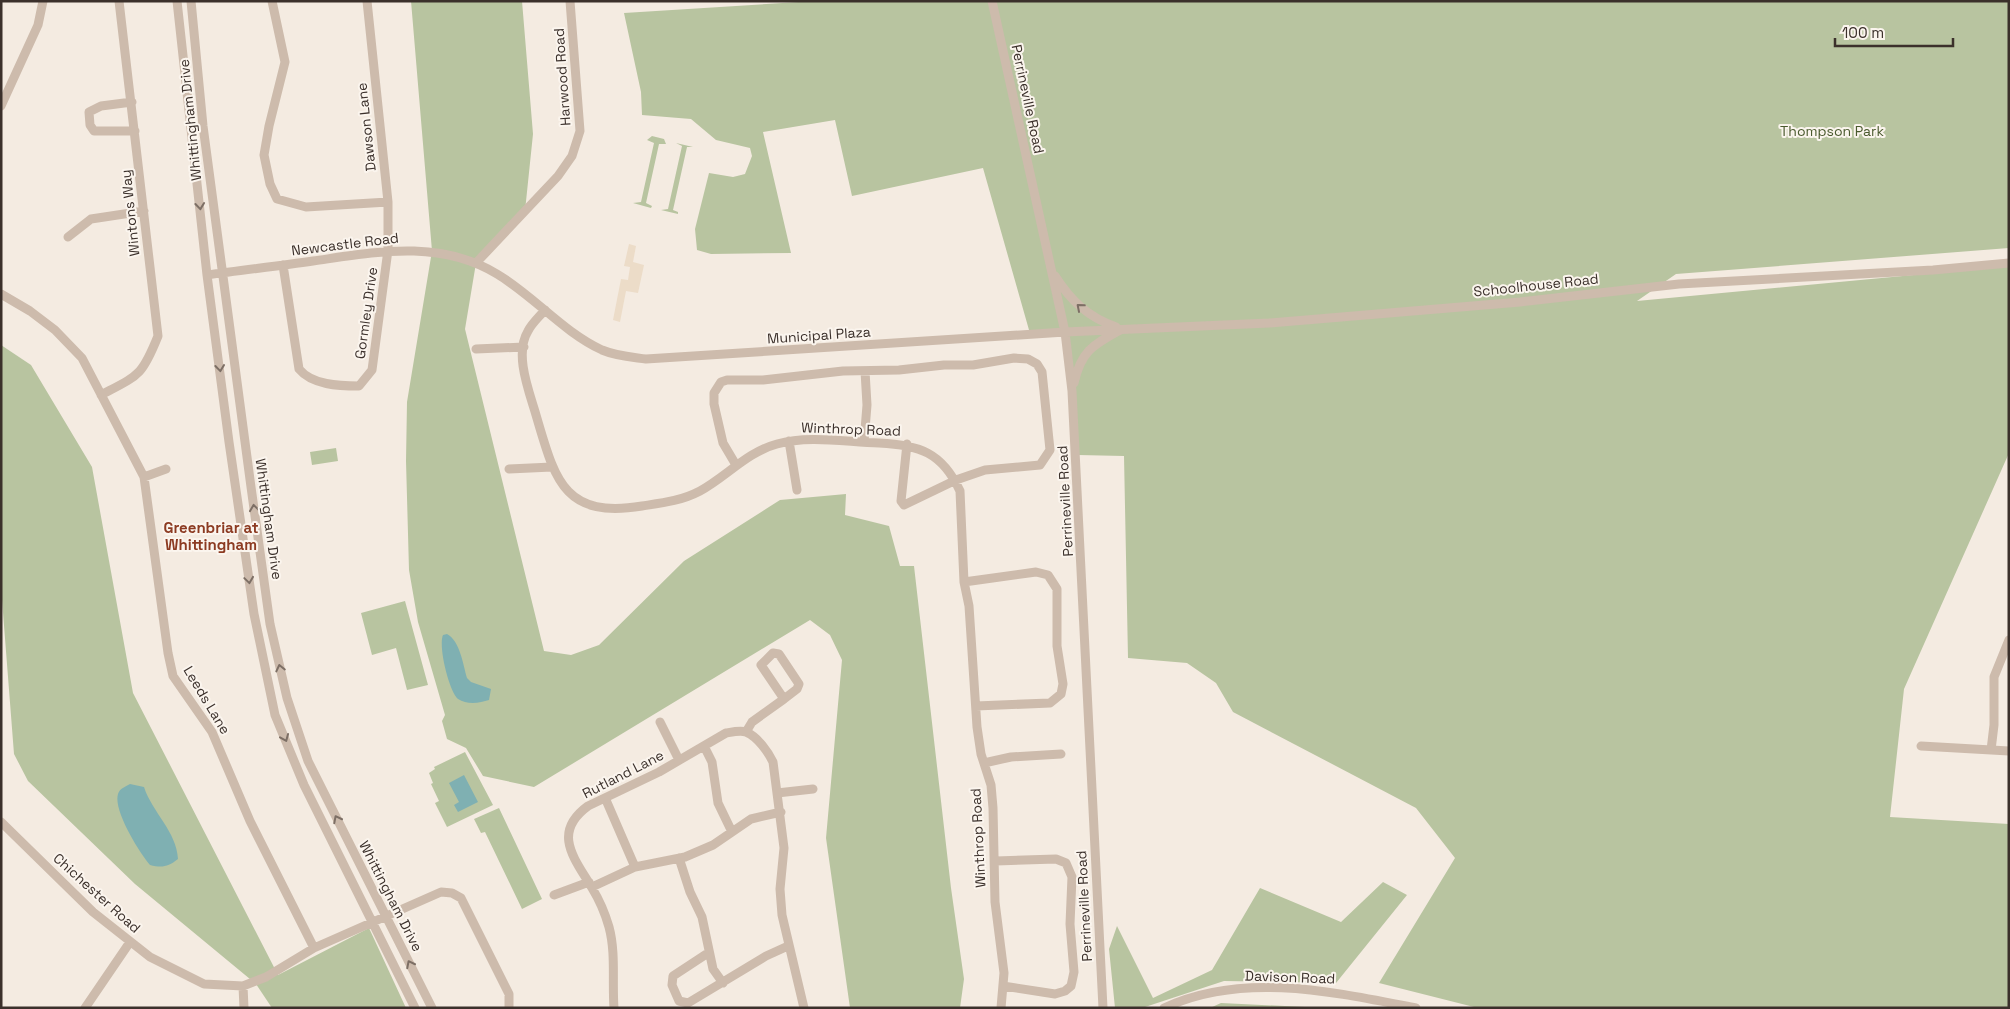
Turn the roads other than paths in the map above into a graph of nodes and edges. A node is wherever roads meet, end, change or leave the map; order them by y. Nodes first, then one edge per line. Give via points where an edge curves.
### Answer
1 (43, 1) edge
2 (119, 1) edge
3 (177, 1) edge
4 (191, 1) edge
5 (272, 1) edge
6 (367, 1) edge
7 (570, 1) edge
8 (992, 1) edge
9 (132, 102) junction
10 (1, 106) edge
11 (135, 131) junction
12 (388, 202) junction
13 (144, 211) junction
14 (68, 237) dead end
15 (388, 250) junction
16 (476, 263) junction
17 (2009, 263) edge
18 (283, 265) junction
19 (1052, 271) junction
20 (221, 273) junction
21 (207, 275) junction
22 (1, 294) edge
23 (545, 310) junction
24 (1121, 329) junction
25 (1065, 332) junction
26 (580, 336) joint
27 (524, 347) junction
28 (476, 349) dead end
29 (865, 372) junction
30 (1072, 391) junction
31 (100, 395) junction
32 (789, 441) junction
33 (864, 442) junction
34 (908, 444) junction
35 (736, 465) junction
36 (552, 467) junction
37 (166, 469) dead end
38 (509, 469) dead end
39 (144, 477) junction
40 (956, 480) junction
41 (797, 490) dead end
42 (964, 582) junction
43 (2009, 640) edge
44 (784, 698) junction
45 (976, 706) junction
46 (660, 722) dead end
47 (746, 732) junction
48 (704, 746) junction
49 (1921, 746) dead end
50 (1991, 750) junction
51 (2009, 751) edge
52 (1061, 754) dead end
53 (679, 760) junction
54 (984, 763) junction
55 (813, 789) dead end
56 (777, 793) junction
57 (606, 800) junction
58 (781, 812) junction
59 (1, 822) edge
60 (732, 832) junction
61 (679, 858) junction
62 (996, 862) junction
63 (635, 867) junction
64 (590, 885) junction
65 (554, 895) dead end
66 (386, 917) junction
67 (374, 922) junction
68 (130, 942) junction
69 (788, 946) junction
70 (314, 948) junction
71 (708, 953) junction
72 (723, 983) junction
73 (243, 986) junction
74 (1003, 986) junction
75 (85, 1008) edge
76 (244, 1008) edge
77 (415, 1008) edge
78 (432, 1008) edge
79 (509, 1008) edge
80 (614, 1008) edge
81 (804, 1008) edge
82 (1001, 1008) edge
83 (1103, 1008) edge
84 (1164, 1008) edge
85 (1416, 1008) edge

1 - 10 street via 38,25
2 - 9 street, Wintons Way
3 -> 21 street, Whittingham Drive
4 - 20 street, Whittingham Drive
5 - 12 street via 285,62 264,155 277,199 306,207
6 - 12 street, Dawson Lane
7 - 16 street, Harwood Road via 580,131 572,156 558,176
8 - 19 street, Perrineville Road
9 - 11 street, Wintons Way
9 - 11 street via 101,106 89,112 90,125 94,131
11 - 13 street, Wintons Way
12 - 15 street, Dawson Lane
13 - 14 street via 91,219
13 - 31 street, Wintons Way via 158,336 146,366 133,378
15 - 16 street, Newcastle Road via 432,251
15 - 18 street, Newcastle Road
15 - 18 street, Gormley Drive via 372,370 359,386 314,380 299,369
16 - 23 street, Newcastle Road via 498,274
17 - 24 street, Schoolhouse Road via 1680,284 1520,302 1269,323
18 - 20 street, Newcastle Road
24 -> 19 street via 1080,308
19 - 25 street, Perrineville Road
20 - 21 street, Newcastle Road
66 -> 20 street, Whittingham Drive via 308,761 287,698 270,624
21 -> 67 street, Whittingham Drive via 254,614 275,716 304,786
22 - 31 street, Leeds Lane via 55,330 82,358
23 - 26 street, Newcastle Road
23 - 27 street, Winthrop Road via 527,332
24 - 25 street, Schoolhouse Road
24 - 30 street via 1094,344 1084,354
25 - 26 street, Municipal Plaza via 646,359 602,350
25 - 30 street, Perrineville Road
27 - 28 street
27 - 36 street, Winthrop Road via 522,366
29 - 33 street
29 - 35 street via 843,371 721,382 714,393 714,404 723,443
29 - 40 street via 973,365 1014,358 1028,359 1037,364 1043,377 1050,442 1050,450 1044,460 1034,467 985,470
30 - 83 street, Perrineville Road
31 - 39 street, Leeds Lane
32 - 33 street, Winthrop Road
32 - 35 street, Winthrop Road via 775,444
32 - 41 street
33 - 34 street, Winthrop Road
34 - 40 street, Winthrop Road via 931,454
34 - 40 street via 901,501 904,506
35 - 36 street, Winthrop Road via 700,491 677,501 615,510 577,501
36 - 38 street
37 - 39 street
39 - 70 street, Leeds Lane via 173,676 212,732 250,821
40 - 42 street, Winthrop Road via 960,490
42 - 45 street, Winthrop Road via 969,606
42 - 45 street via 1036,572 1048,575 1056,589 1061,694 1050,703
43 - 50 street via 1994,678
44 - 44 street via 799,684 779,654 773,653 761,665
44 - 47 street via 752,722
45 - 54 street, Winthrop Road
46 - 53 street
47 - 48 street, Rutland Lane via 726,733
47 - 56 street via 767,751 773,762
48 - 53 street, Rutland Lane
48 - 60 street via 712,762 718,803
49 - 50 street
50 - 51 street
52 - 54 street via 1011,757
53 - 57 street, Rutland Lane
54 - 62 street, Winthrop Road via 991,785
55 - 56 street
56 - 58 street
57 - 63 street
57 - 64 street, Rutland Lane via 588,806 570,825 570,850
58 - 60 street via 751,819
58 - 69 street via 784,848 780,889
59 - 68 street, Chichester Road via 93,912
60 - 61 street via 713,845
61 - 63 street
61 - 71 street via 702,917
62 - 74 street, Winthrop Road via 995,902 1002,945
62 - 74 street via 1056,859 1066,863 1072,877 1070,924 1074,972 1071,986 1055,994
63 - 64 street
64 - 65 street
64 - 80 street, Rutland Lane via 610,929
66 - 67 street, Chichester Road
78 -> 66 street, Whittingham Drive
66 - 79 street, Chichester Road via 441,892 461,898 510,994
67 - 70 street, Chichester Road
67 - 77 street, Whittingham Drive
68 - 73 street, Chichester Road via 150,957 204,984
68 - 75 street
69 - 72 street
69 - 81 street
70 - 73 street, Chichester Road via 266,977
71 - 72 street via 713,969
71 - 72 street via 673,976 675,993 679,1001 688,1003
73 - 76 street
74 - 82 street, Winthrop Road
84 - 85 street, Davison Road via 1185,998 1218,990 1265,987 1338,993

